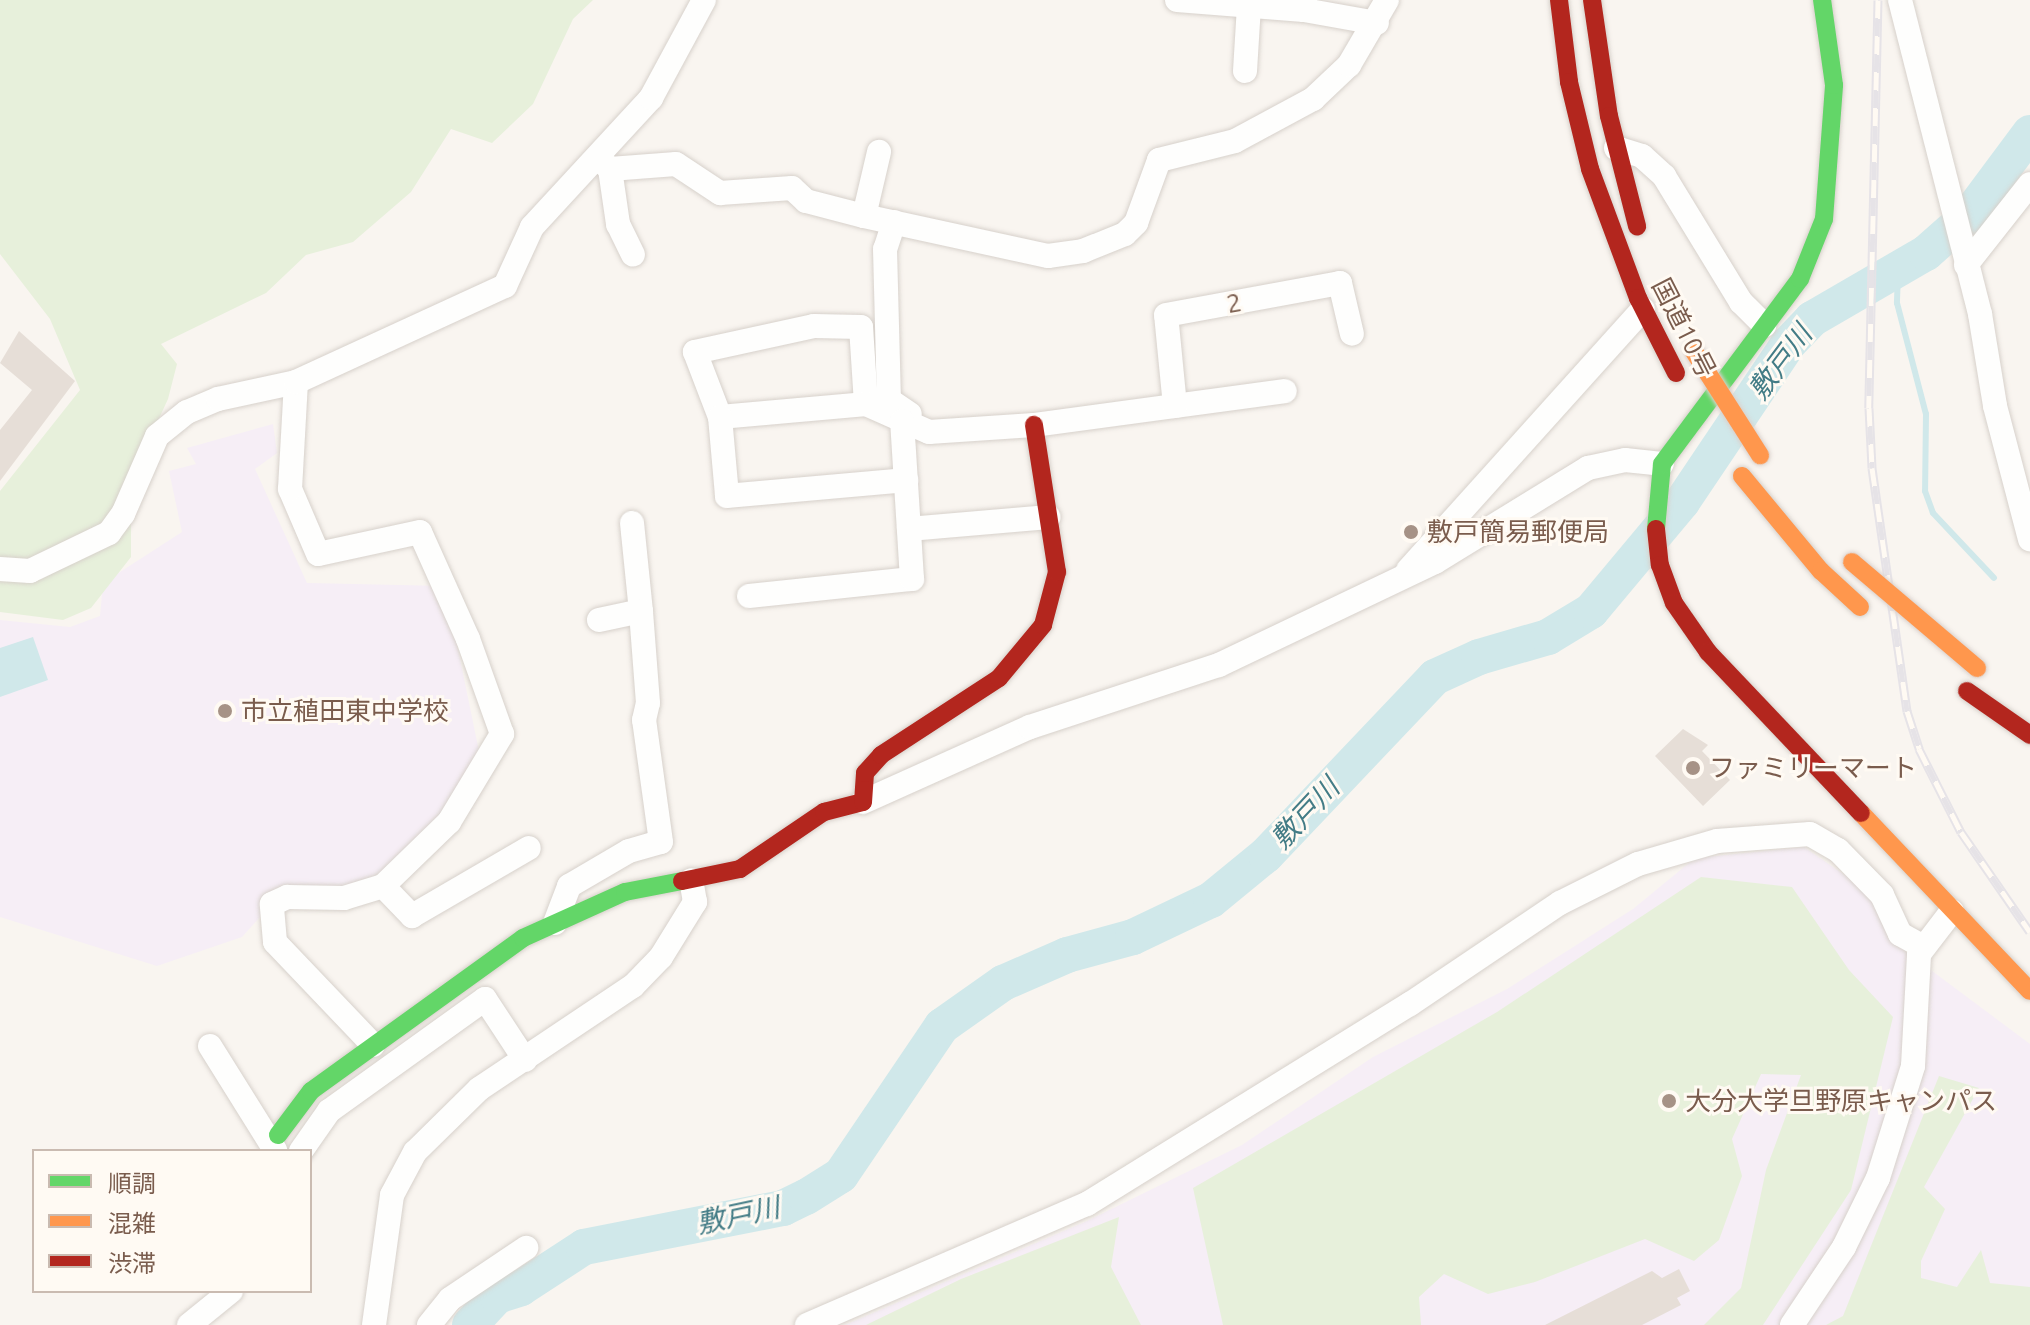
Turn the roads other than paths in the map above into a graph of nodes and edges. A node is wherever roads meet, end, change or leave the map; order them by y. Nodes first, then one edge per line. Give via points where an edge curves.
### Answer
1 (704, 0) edge
2 (1177, 0) edge
3 (1387, 0) edge
4 (1559, 0) edge
5 (1592, 0) edge
6 (1822, 0) edge
7 (1900, 0) edge
8 (1305, 5) edge
9 (1249, 6) junction
10 (1377, 23) junction
11 (1245, 71) dead end
12 (1616, 148) junction
13 (879, 152) dead end
14 (604, 163) junction
15 (2030, 184) edge
16 (864, 216) junction
17 (894, 222) junction
18 (1646, 249) dead end
19 (633, 255) dead end
20 (1964, 258) junction
21 (1643, 309) junction
22 (1764, 325) junction
23 (1352, 334) dead end
24 (1689, 343) dead end
25 (296, 382) junction
26 (1285, 391) dead end
27 (866, 404) junction
28 (1175, 406) junction
29 (720, 417) junction
30 (907, 423) junction
31 (1034, 425) junction
32 (1715, 436) dead end
33 (1729, 457) dead end
34 (1662, 464) junction
35 (1774, 476) dead end
36 (906, 480) junction
37 (1048, 517) junction
38 (632, 523) dead end
39 (909, 529) junction
40 (2030, 539) edge
41 (1835, 545) dead end
42 (0, 569) edge
43 (1396, 584) junction
44 (749, 596) dead end
45 (641, 611) junction
46 (1866, 611) dead end
47 (599, 620) dead end
48 (1947, 677) dead end
49 (1998, 683) dead end
50 (2030, 735) edge
51 (863, 802) junction
52 (529, 848) dead end
53 (691, 880) junction
54 (383, 886) junction
55 (1952, 911) junction
56 (555, 923) junction
57 (1923, 947) junction
58 (2030, 991) edge
59 (373, 1045) junction
60 (210, 1046) dead end
61 (525, 1060) junction
62 (276, 1145) edge
63 (302, 1149) edge
64 (526, 1248) dead end
65 (229, 1293) edge
66 (189, 1325) edge
67 (374, 1325) edge
68 (429, 1325) edge
69 (807, 1325) edge
70 (1792, 1325) edge

1 - 14 street via 651,98
2 - 9 street
3 - 10 street
4 - 21 main road, 国道10号 via 1569,82 1590,169
5 - 12 main road, 国道10号
6 - 22 main road via 1834,85 1830,196 1812,257
7 - 20 street
8 - 9 street
8 - 10 street
9 - 11 street
10 - 17 street via 1349,65 1313,99 1235,141 1159,160 1136,223 1125,234 1083,251 1048,256
12 - 18 main road, 国道10号
12 - 22 street via 1642,156 1664,176 1741,302
13 - 16 street
14 - 16 street via 676,164 720,193 792,188 806,201
14 - 19 street via 618,224
14 - 25 street via 532,227 505,286
15 - 20 street
16 - 17 street
17 - 30 street via 885,249 889,400 910,413
20 - 40 street
21 - 32 main road, 国道10号
21 - 43 street
22 - 34 main road
23 - 28 street, 2 via 1340,283 1166,315
24 - 35 main road, 国道10号, bridge
25 - 42 street via 218,399 187,412 157,436 123,514 109,533 30,571
25 - 54 street via 290,489 318,554 420,532 468,639 502,734 449,822
26 - 28 street
27 - 29 street
27 - 29 street via 861,327 814,326 695,352
27 - 30 street
28 - 31 street
29 - 36 street via 727,496
30 - 31 street via 929,432
30 - 36 street
31 - 37 main road
33 - 46 main road via 1821,571
34 - 43 street via 1625,460 1588,468
34 - 55 main road via 1654,512 1656,549 1674,603 1708,652
36 - 39 street
37 - 39 street
37 - 51 main road via 1057,572 1043,625 999,678 881,755 865,773
38 - 45 street
39 - 44 street via 912,579
41 - 49 main road, bridge
43 - 51 street via 1200,673 1030,727
45 - 47 street
45 - 56 street via 648,703 644,720 661,842 629,851 569,886
48 - 50 main road
51 - 53 main road via 824,812 740,869
52 - 54 street via 412,916
53 - 56 main road via 625,892
53 - 61 street via 695,902 661,957 633,986
54 - 59 street via 344,898 287,897 272,904 270,921 275,942
55 - 57 street
55 - 58 main road
56 - 59 main road via 523,938
57 - 69 street via 1900,934 1882,895 1838,850 1810,834 1717,841 1638,864 1560,903 1410,1004 1087,1204
57 - 70 street via 1916,970 1913,1066 1888,1152 1844,1247
59 - 62 main road via 311,1091
60 - 62 street
61 - 63 street via 485,999 329,1111
61 - 67 street via 479,1089 415,1152 392,1195
64 - 68 street via 450,1299
65 - 66 street

